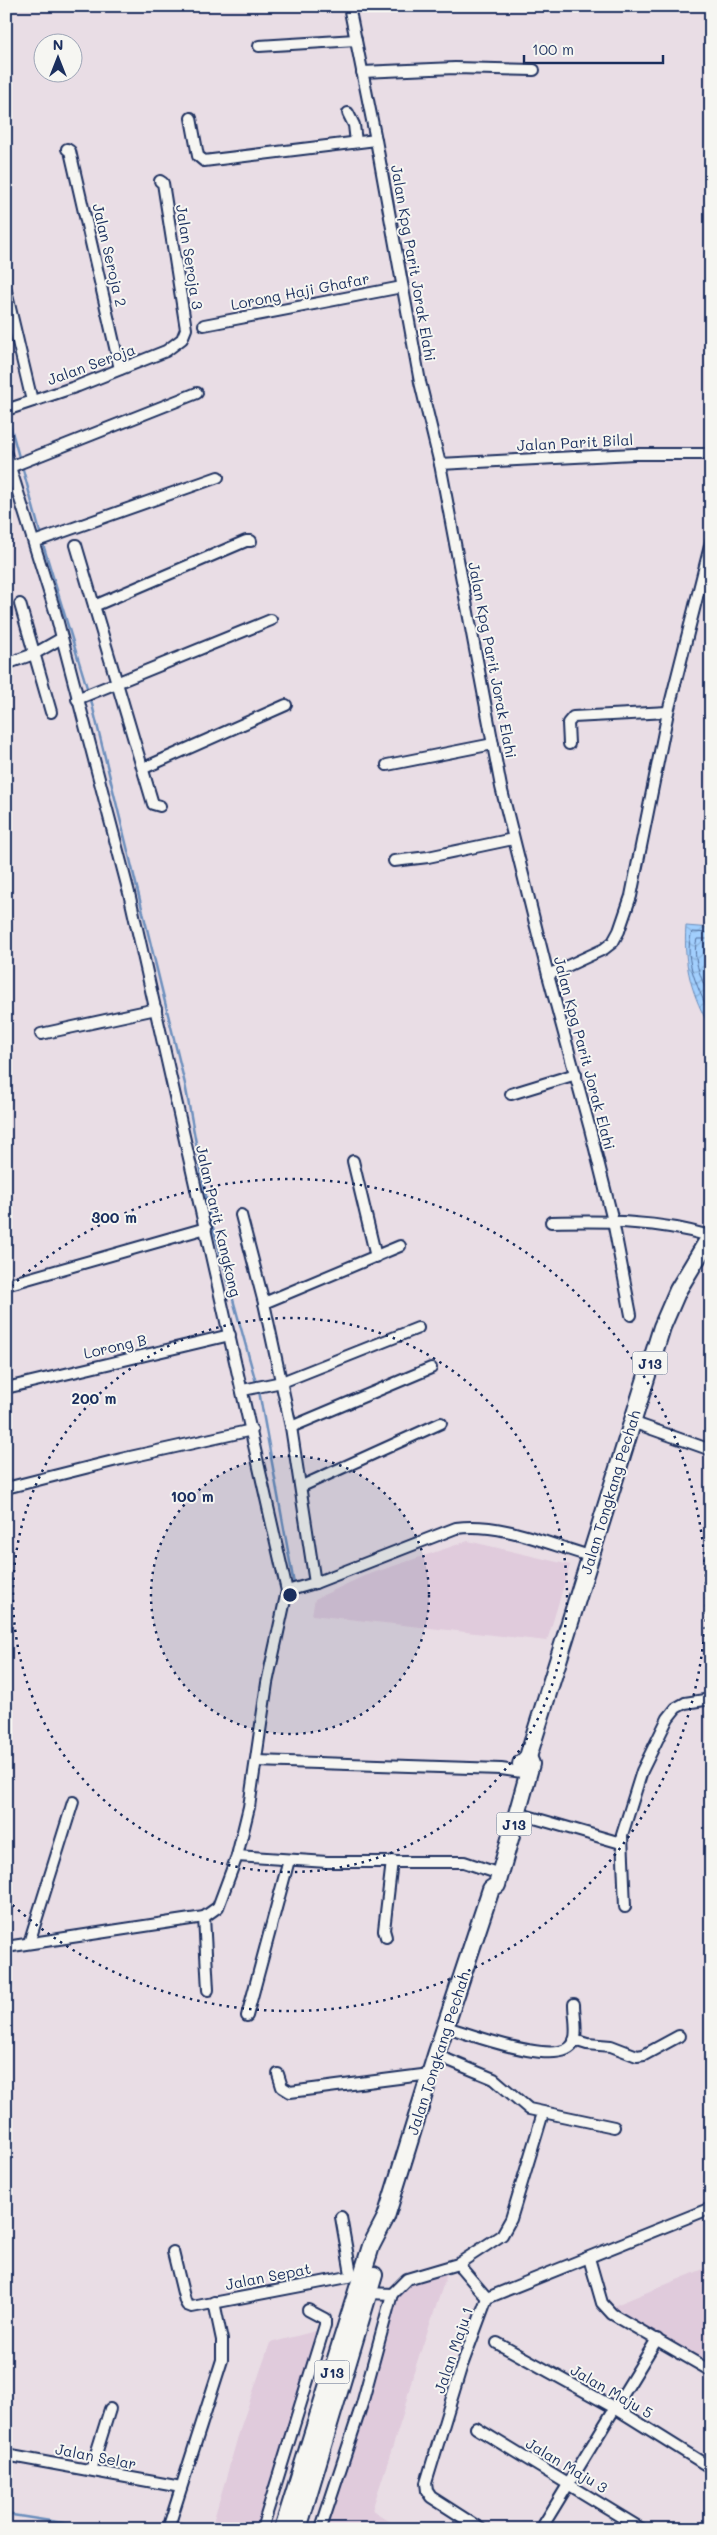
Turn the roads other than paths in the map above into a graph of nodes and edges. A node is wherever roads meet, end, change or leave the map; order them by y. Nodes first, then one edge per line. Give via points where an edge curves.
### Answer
1 (349, 6) edge
2 (351, 40) junction
3 (259, 46) dead end
4 (534, 70) dead end
5 (362, 72) junction
6 (348, 113) dead end
7 (191, 118) dead end
8 (371, 140) junction
9 (356, 142) junction
10 (67, 148) dead end
11 (160, 180) dead end
12 (397, 288) junction
13 (6, 291) edge
14 (204, 325) dead end
15 (182, 339) joint
16 (120, 369) junction
17 (197, 394) dead end
18 (32, 401) junction
19 (9, 409) edge
20 (6, 454) edge
21 (711, 454) edge
22 (440, 464) junction
23 (16, 465) junction
24 (218, 477) dead end
25 (41, 540) junction
26 (251, 541) dead end
27 (711, 542) edge
28 (76, 545) dead end
29 (20, 604) dead end
30 (94, 606) junction
31 (271, 620) dead end
32 (62, 638) junction
33 (34, 654) junction
34 (6, 664) edge
35 (118, 682) junction
36 (80, 698) junction
37 (286, 705) dead end
38 (51, 712) dead end
39 (668, 712) junction
40 (569, 744) dead end
41 (488, 745) junction
42 (387, 764) dead end
43 (144, 768) junction
44 (160, 806) dead end
45 (509, 840) junction
46 (394, 861) dead end
47 (548, 975) junction
48 (156, 1009) junction
49 (41, 1034) dead end
50 (576, 1074) junction
51 (511, 1094) dead end
52 (353, 1161) dead end
53 (241, 1215) dead end
54 (613, 1221) junction
55 (551, 1222) dead end
56 (206, 1228) junction
57 (711, 1235) edge
58 (400, 1246) dead end
59 (376, 1257) junction
60 (6, 1285) edge
61 (264, 1303) junction
62 (630, 1315) dead end
63 (418, 1328) dead end
64 (230, 1335) junction
65 (431, 1368) dead end
66 (282, 1382) junction
67 (6, 1388) edge
68 (247, 1389) junction
69 (632, 1422) junction
70 (441, 1423) dead end
71 (291, 1427) junction
72 (252, 1430) junction
73 (711, 1450) edge
74 (302, 1486) junction
75 (6, 1488) edge
76 (590, 1556) junction
77 (315, 1583) junction
78 (287, 1591) junction
79 (711, 1699) edge
80 (256, 1761) junction
81 (524, 1772) junction
82 (73, 1802) dead end
83 (517, 1813) junction
84 (621, 1843) junction
85 (237, 1856) junction
86 (289, 1860) junction
87 (392, 1861) junction
88 (496, 1873) junction
89 (626, 1907) dead end
90 (204, 1917) junction
91 (386, 1937) dead end
92 (29, 1943) junction
93 (6, 1947) edge
94 (208, 1990) dead end
95 (574, 2004) dead end
96 (246, 2016) dead end
97 (446, 2027) junction
98 (679, 2036) dead end
99 (574, 2040) junction
100 (436, 2055) junction
101 (278, 2074) dead end
102 (430, 2074) junction
103 (543, 2112) junction
104 (614, 2127) dead end
105 (711, 2208) edge
106 (341, 2217) dead end
107 (174, 2252) dead end
108 (589, 2258) junction
109 (458, 2264) junction
110 (360, 2284) junction
111 (392, 2294) junction
112 (487, 2298) junction
113 (214, 2302) junction
114 (308, 2310) dead end
115 (657, 2339) junction
116 (497, 2343) dead end
117 (340, 2349) junction
118 (317, 2350) junction
119 (711, 2371) edge
120 (615, 2408) junction
121 (110, 2409) dead end
122 (476, 2428) dead end
123 (6, 2455) edge
124 (711, 2468) edge
125 (91, 2470) junction
126 (569, 2483) junction
127 (180, 2488) junction
128 (323, 2527) edge
129 (168, 2528) edge
130 (181, 2529) edge
131 (262, 2529) edge
132 (283, 2529) edge
133 (298, 2529) edge
134 (481, 2529) edge
135 (541, 2529) edge
136 (642, 2529) edge

1 - 2 street, Jalan Kpg Parit Jorak Elahi
2 - 3 street
2 - 5 street, Jalan Kpg Parit Jorak Elahi
4 - 5 street via 454,68
5 - 8 street, Jalan Kpg Parit Jorak Elahi
6 - 9 street via 354,125
7 - 9 street via 198,156 204,161
8 - 9 street
8 - 12 street, Jalan Kpg Parit Jorak Elahi
10 - 16 street, Jalan Seroja 2
11 - 15 street, Jalan Seroja 3 via 186,328
12 - 14 street, Lorong Haji Ghafar
12 - 22 street, Jalan Kpg Parit Jorak Elahi
13 - 18 street
15 - 16 street, Jalan Seroja via 166,352
16 - 18 street, Jalan Seroja
17 - 23 street
18 - 19 street, Jalan Seroja
20 - 23 street, Jalan Parit Kangkong
21 - 22 street, Jalan Parit Bilal via 634,454
22 - 41 street, Jalan Kpg Parit Jorak Elahi
23 - 25 street, Jalan Parit Kangkong
24 - 25 street
25 - 32 street, Jalan Parit Kangkong
26 - 30 street
27 - 39 street
28 - 30 street
29 - 33 street
30 - 35 street
31 - 35 street
32 - 33 street
32 - 36 street, Jalan Parit Kangkong
33 - 34 street
33 - 38 street
35 - 36 street
35 - 43 street
36 - 48 street, Jalan Parit Kangkong
37 - 43 street
39 - 40 street via 573,717 568,723
39 - 47 street via 631,896 619,931 604,949
41 - 42 street
41 - 45 street, Jalan Kpg Parit Jorak Elahi
43 - 44 street via 153,804
45 - 46 street
45 - 47 street, Jalan Kpg Parit Jorak Elahi
47 - 50 street, Jalan Kpg Parit Jorak Elahi
48 - 49 street
48 - 56 street, Jalan Parit Kangkong
50 - 51 street
50 - 54 street, Jalan Kpg Parit Jorak Elahi
52 - 59 street
53 - 61 street
54 - 55 street
54 - 57 street via 680,1227
54 - 62 street, Jalan Kpg Parit Jorak Elahi
56 - 60 street
56 - 64 street, Jalan Parit Kangkong
57 - 69 main road, Jalan Tongkang Pechah / J13 via 673,1301 662,1327
58 - 59 street
59 - 61 street
61 - 66 street
63 - 66 street
64 - 67 street, Lorong B
64 - 68 street, Jalan Parit Kangkong
65 - 71 street
66 - 68 street
66 - 71 street
68 - 72 street, Jalan Parit Kangkong
69 - 73 street
69 - 76 main road, Jalan Tongkang Pechah / J13
70 - 74 street
71 - 74 street
72 - 75 street via 121,1458
72 - 78 street, Jalan Parit Kangkong
74 - 77 street
76 - 77 street via 503,1530 471,1526 456,1528
76 - 81 main road, Jalan Tongkang Pechah / J13 via 528,1757 531,1764
77 - 78 street
78 - 80 street via 267,1683
79 - 84 street via 685,1702 668,1718 642,1771
80 - 81 street
80 - 85 street
81 - 83 main road, Jalan Tongkang Pechah / J13
81 - 88 main road, Jalan Tongkang Pechah / J13
82 - 92 street
83 - 84 street
83 - 88 main road, Jalan Tongkang Pechah / J13
84 - 89 street
85 - 86 street
85 - 90 street via 218,1906
86 - 87 street
86 - 96 street
87 - 88 street via 464,1862
87 - 91 street via 384,1930
88 - 97 main road, Jalan Tongkang Pechah / J13 via 488,1883 491,1889
90 - 92 street
90 - 94 street
92 - 93 street
95 - 99 street
97 - 99 street via 534,2052 560,2053 568,2050
97 - 100 main road, Jalan Tongkang Pechah / J13
98 - 99 street via 636,2056 610,2046
100 - 102 main road, Jalan Tongkang Pechah / J13
100 - 103 street via 494,2079 529,2109
101 - 102 street via 282,2087 290,2092
102 - 110 main road, Jalan Tongkang Pechah / J13 via 386,2217 371,2246
103 - 104 street
103 - 109 street via 511,2219 502,2235
105 - 108 street, Jalan Maju 1
106 - 110 street
107 - 113 street, Jalan Sepat via 187,2305 192,2307
108 - 112 street, Jalan Maju 1
108 - 115 street via 602,2303 612,2314
109 - 111 street via 407,2280
109 - 112 street
110 - 111 street, Jalan Sepat
110 - 113 street, Jalan Sepat via 348,2277
110 - 117 main road, Jalan Tongkang Pechah / J13
110 - 133 main road, Jalan Tongkang Pechah / J13
111 - 128 street
112 - 134 street, Jalan Maju 1 via 461,2368 426,2482 430,2497
113 - 127 street via 222,2340 222,2360
114 - 118 street via 326,2320
115 - 119 street
115 - 120 street
116 - 120 street, Jalan Maju 5
117 - 118 street
117 - 132 main road, Jalan Tongkang Pechah / J13
118 - 131 street
120 - 124 street, Jalan Maju 5
120 - 126 street
121 - 125 street
122 - 126 street, Jalan Maju 3
123 - 125 street, Jalan Selar
125 - 127 street, Jalan Selar
126 - 135 street
126 - 136 street, Jalan Maju 3
127 - 129 street
129 - 130 street

